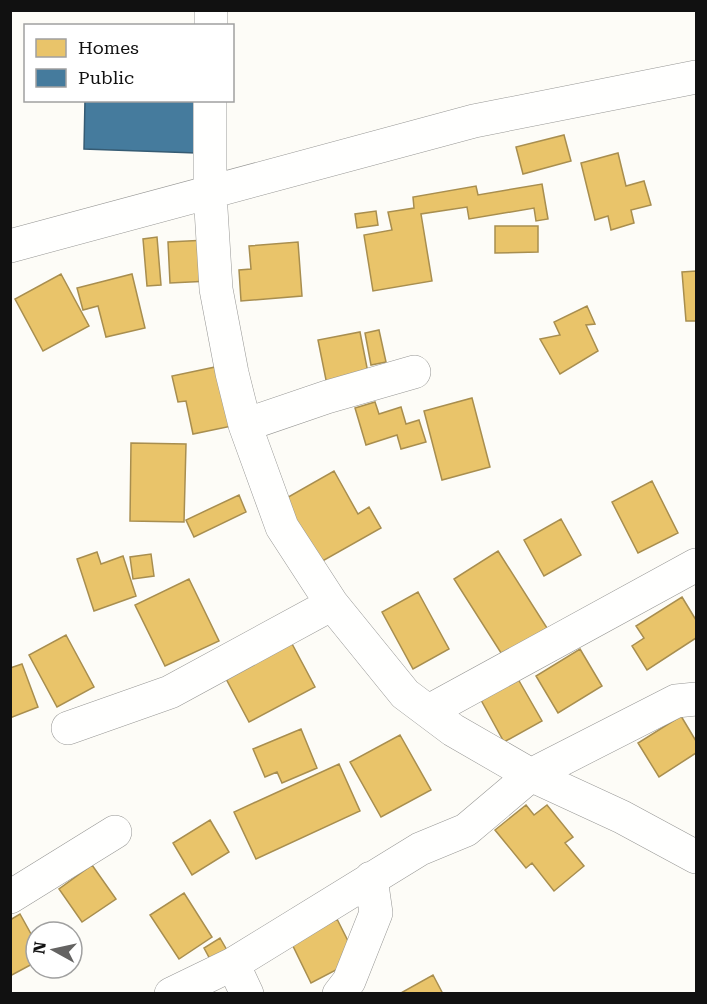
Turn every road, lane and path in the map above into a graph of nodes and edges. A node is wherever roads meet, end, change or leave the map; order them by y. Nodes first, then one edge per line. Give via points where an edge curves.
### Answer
1 (696, 77) edge
2 (210, 102) edge
3 (210, 193) junction
4 (10, 246) edge
5 (414, 372) dead end
6 (245, 425) junction
7 (696, 565) edge
8 (332, 604) junction
9 (696, 699) edge
10 (429, 711) junction
11 (68, 728) dead end
12 (531, 776) junction
13 (115, 832) dead end
14 (696, 857) edge
15 (371, 878) junction
16 (10, 897) edge
17 (233, 964) junction
18 (171, 993) edge
19 (247, 993) edge
20 (339, 993) edge

1 - 3 street via 474,121
2 - 3 street
3 - 4 street
3 - 6 street via 216,289
5 - 6 street
6 - 8 street via 282,527
7 - 10 street
8 - 10 street via 405,694
8 - 11 street via 170,692
9 - 12 street via 676,701
10 - 12 street via 453,730
12 - 14 street via 622,817
12 - 15 street via 466,830 420,849
13 - 16 street
15 - 17 street
15 - 20 street via 376,913 349,981
17 - 18 street
17 - 19 street

